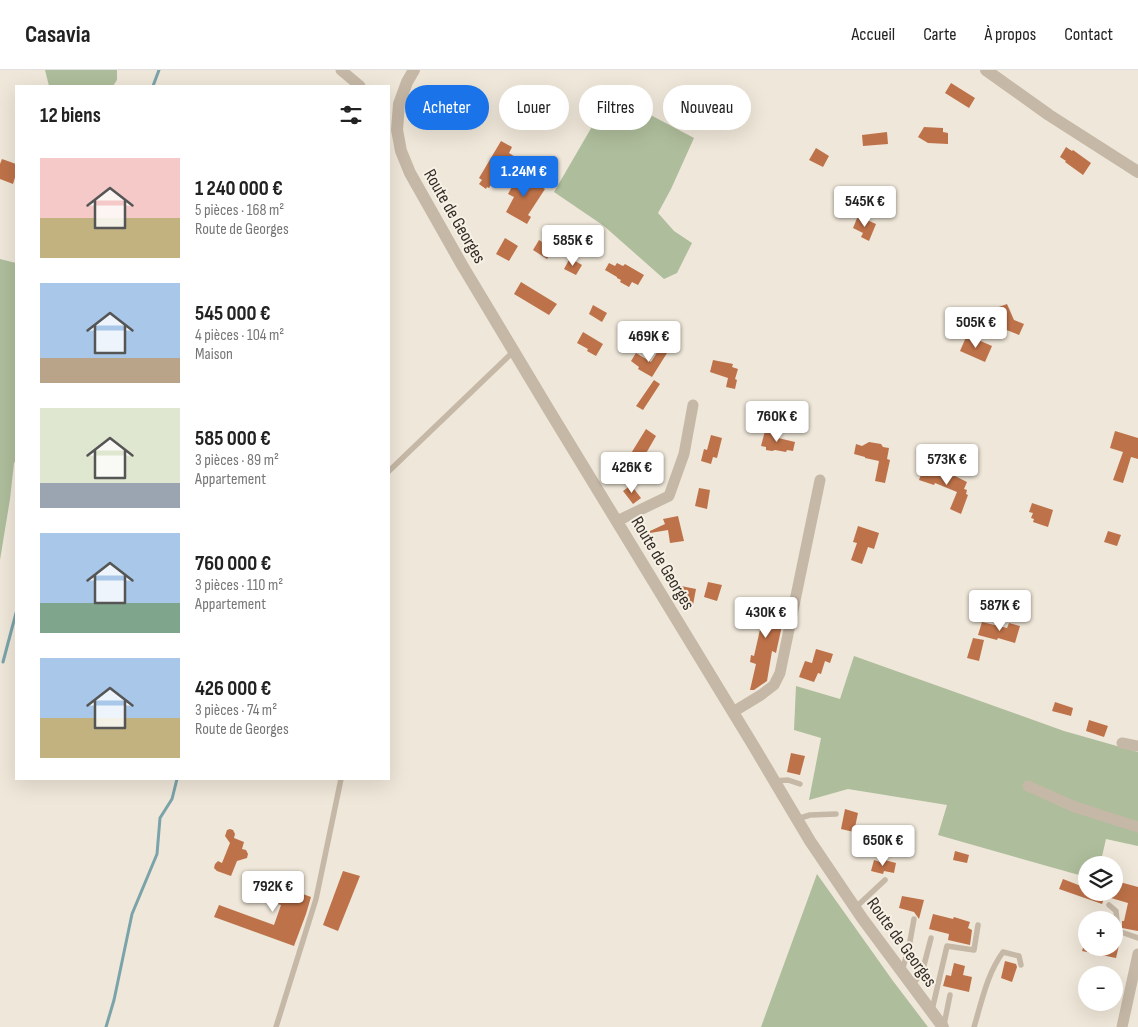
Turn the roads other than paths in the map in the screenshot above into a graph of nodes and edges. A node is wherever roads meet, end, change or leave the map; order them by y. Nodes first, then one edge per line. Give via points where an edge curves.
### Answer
1 (341, 70) edge
2 (414, 70) edge
3 (986, 70) edge
4 (359, 85) edge
5 (394, 102) edge
6 (1138, 172) edge
7 (514, 351) junction
8 (693, 405) dead end
9 (390, 470) edge
10 (820, 480) dead end
11 (617, 521) junction
12 (732, 712) junction
13 (1122, 743) dead end
14 (1138, 746) edge
15 (341, 780) edge
16 (774, 781) junction
17 (800, 784) dead end
18 (1028, 786) dead end
19 (836, 814) dead end
20 (797, 819) junction
21 (1138, 827) edge
22 (885, 880) dead end
23 (1109, 905) dead end
24 (855, 908) junction
25 (914, 919) dead end
26 (978, 925) dead end
27 (931, 938) dead end
28 (1138, 938) edge
29 (1138, 955) edge
30 (1021, 965) dead end
31 (902, 971) junction
32 (912, 985) junction
33 (1134, 986) edge
34 (950, 995) dead end
35 (932, 1012) junction
36 (276, 1027) edge
37 (943, 1027) edge
38 (974, 1027) edge
39 (1122, 1027) edge

1 - 4 street
2 - 5 street, Route de Georges
3 - 6 street
5 - 7 street, Route de Georges via 401,151 410,173
7 - 9 lane
7 - 11 street, Route de Georges
8 - 11 street via 684,454 669,496
10 - 12 street via 780,673 774,685
11 - 12 street, Route de Georges
12 - 16 street, Route de Georges
13 - 14 street
15 - 36 lane via 316,899
16 - 17 lane via 788,780
16 - 20 street, Route de Georges
18 - 21 street via 1075,807
19 - 20 lane
20 - 24 street, Route de Georges
22 - 24 lane
23 - 28 lane via 1116,911 1118,931
24 - 31 street, Route de Georges
25 - 31 lane
26 - 35 lane via 974,950 947,946
27 - 32 lane via 922,973
29 - 33 street
30 - 38 lane via 1019,956 1003,952 995,962
31 - 32 street, Route de Georges
32 - 35 street, Route de Georges
33 - 39 street
34 - 37 lane
35 - 37 street, Route de Georges

